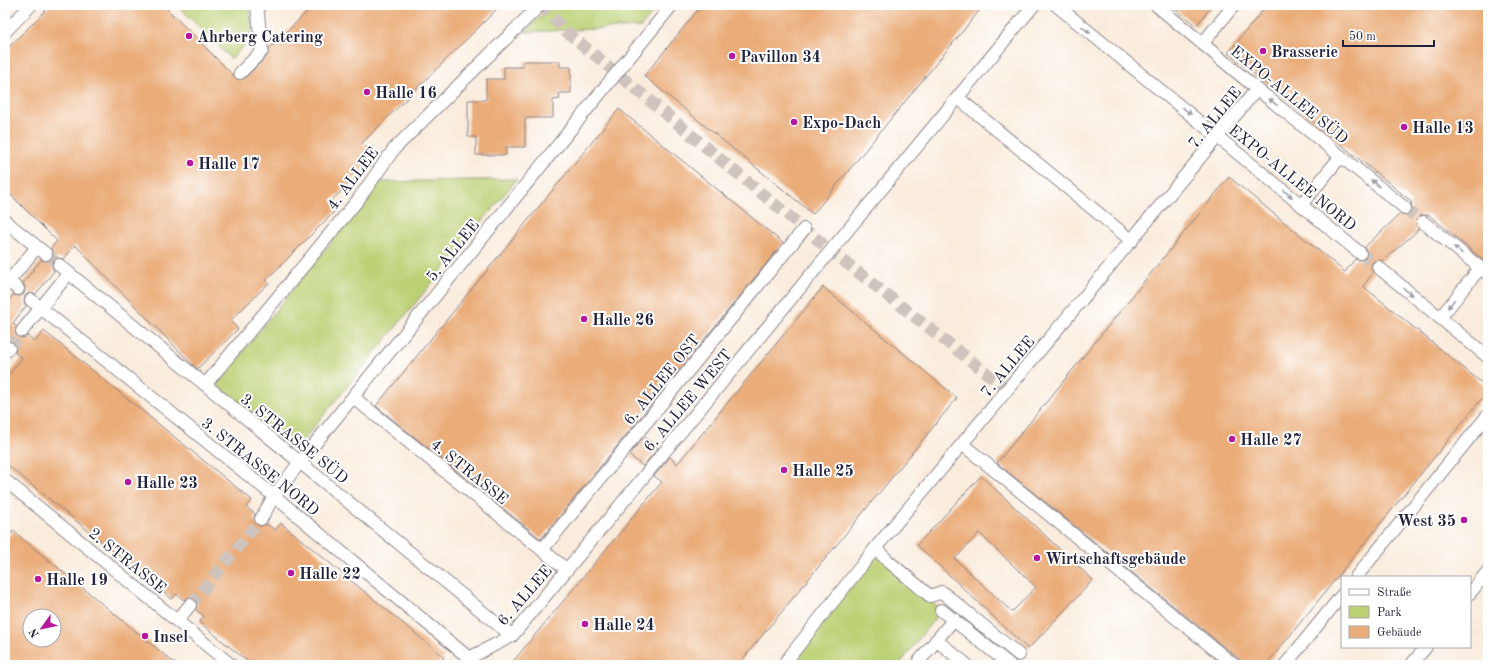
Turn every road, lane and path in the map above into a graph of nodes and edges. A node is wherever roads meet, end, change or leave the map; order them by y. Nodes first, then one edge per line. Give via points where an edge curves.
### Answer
1 (30, 5) edge
2 (257, 5) edge
3 (540, 5) edge
4 (672, 5) edge
5 (1034, 5) edge
6 (1056, 5) edge
7 (1156, 5) edge
8 (1234, 5) edge
9 (5, 32) edge
10 (1203, 43) junction
11 (240, 73) dead end
12 (1257, 89) junction
13 (958, 98) junction
14 (1218, 137) junction
15 (1341, 156) junction
16 (1301, 205) junction
17 (1405, 208) tunnel mouth
18 (5, 220) edge
19 (1423, 222) tunnel mouth
20 (804, 229) dead end
21 (1132, 241) junction
22 (1360, 253) tunnel mouth
23 (59, 265) tunnel mouth
24 (1378, 267) tunnel mouth
25 (1484, 271) edge
26 (69, 273) junction
27 (9, 283) edge
28 (32, 300) dead end
29 (41, 308) junction
30 (1440, 318) junction
31 (22, 331) tunnel mouth
32 (1488, 357) edge
33 (205, 384) junction
34 (353, 397) junction
35 (1488, 414) edge
36 (962, 444) junction
37 (300, 462) junction
38 (5, 480) edge
39 (274, 496) junction
40 (260, 519) tunnel mouth
41 (876, 549) junction
42 (542, 550) junction
43 (567, 570) junction
44 (1488, 571) edge
45 (1357, 576) edge
46 (1471, 592) edge
47 (1341, 596) edge
48 (190, 605) tunnel mouth
49 (941, 610) dead end
50 (954, 619) junction
51 (177, 621) junction
52 (512, 636) junction
53 (936, 640) junction
54 (1425, 648) edge
55 (1019, 655) dead end
56 (467, 662) edge
57 (231, 665) edge
58 (783, 665) edge
59 (916, 665) edge
60 (967, 665) edge
61 (1010, 665) edge
62 (1234, 665) edge
63 (1285, 665) edge
64 (1411, 665) edge

1 - 9 lane
2 - 11 lane via 262,51
3 - 33 lane, 4. ALLEE via 394,149 358,200
4 - 34 lane, 5. ALLEE
5 - 13 lane, 6. ALLEE WEST
6 -> 14 lane, EXPO-ALLEE NORD
7 - 10 lane, EXPO-ALLEE SÜD
8 - 10 lane
10 - 12 lane, EXPO-ALLEE SÜD
12 - 14 lane, 7. ALLEE
15 -> 12 lane, EXPO-ALLEE SÜD
13 - 21 lane
13 - 43 lane, 6. ALLEE WEST
14 -> 16 lane, EXPO-ALLEE NORD
14 - 21 lane, 7. ALLEE
15 - 16 lane
17 -> 15 lane, EXPO-ALLEE SÜD
16 - 22 lane, EXPO-ALLEE NORD
18 - 27 lane via 41,250
25 -> 19 lane
20 - 42 lane, 6. ALLEE OST
21 - 36 lane, 7. ALLEE
23 - 26 lane, 3. STRASSE SÜD
24 -> 30 lane
25 -> 30 lane
26 - 29 lane
26 - 33 lane, 3. STRASSE SÜD
28 - 29 lane, 3. STRASSE NORD
29 - 31 lane
29 - 39 lane, 3. STRASSE NORD
30 - 32 lane
33 - 37 lane, 3. STRASSE SÜD
34 - 37 lane, 5. ALLEE
34 - 42 lane, 4. STRASSE
35 - 45 lane
36 - 41 lane, 7. ALLEE
36 - 62 lane
37 - 39 lane, 5. ALLEE
37 - 52 lane, 3. STRASSE SÜD
38 - 51 lane, 2. STRASSE
39 - 40 lane, 5. ALLEE
39 - 56 lane, 3. STRASSE NORD
41 - 55 lane via 930,596 942,592
41 - 58 lane, 7. ALLEE
42 - 43 lane, 4. STRASSE
43 - 52 lane, 6. ALLEE
44 - 46 lane
47 - 63 lane
48 - 51 lane
49 - 50 lane
50 - 53 lane
50 - 61 lane
51 - 57 lane, 2. STRASSE
52 - 56 lane, 6. ALLEE
53 - 59 lane
53 - 60 lane
54 - 64 lane

